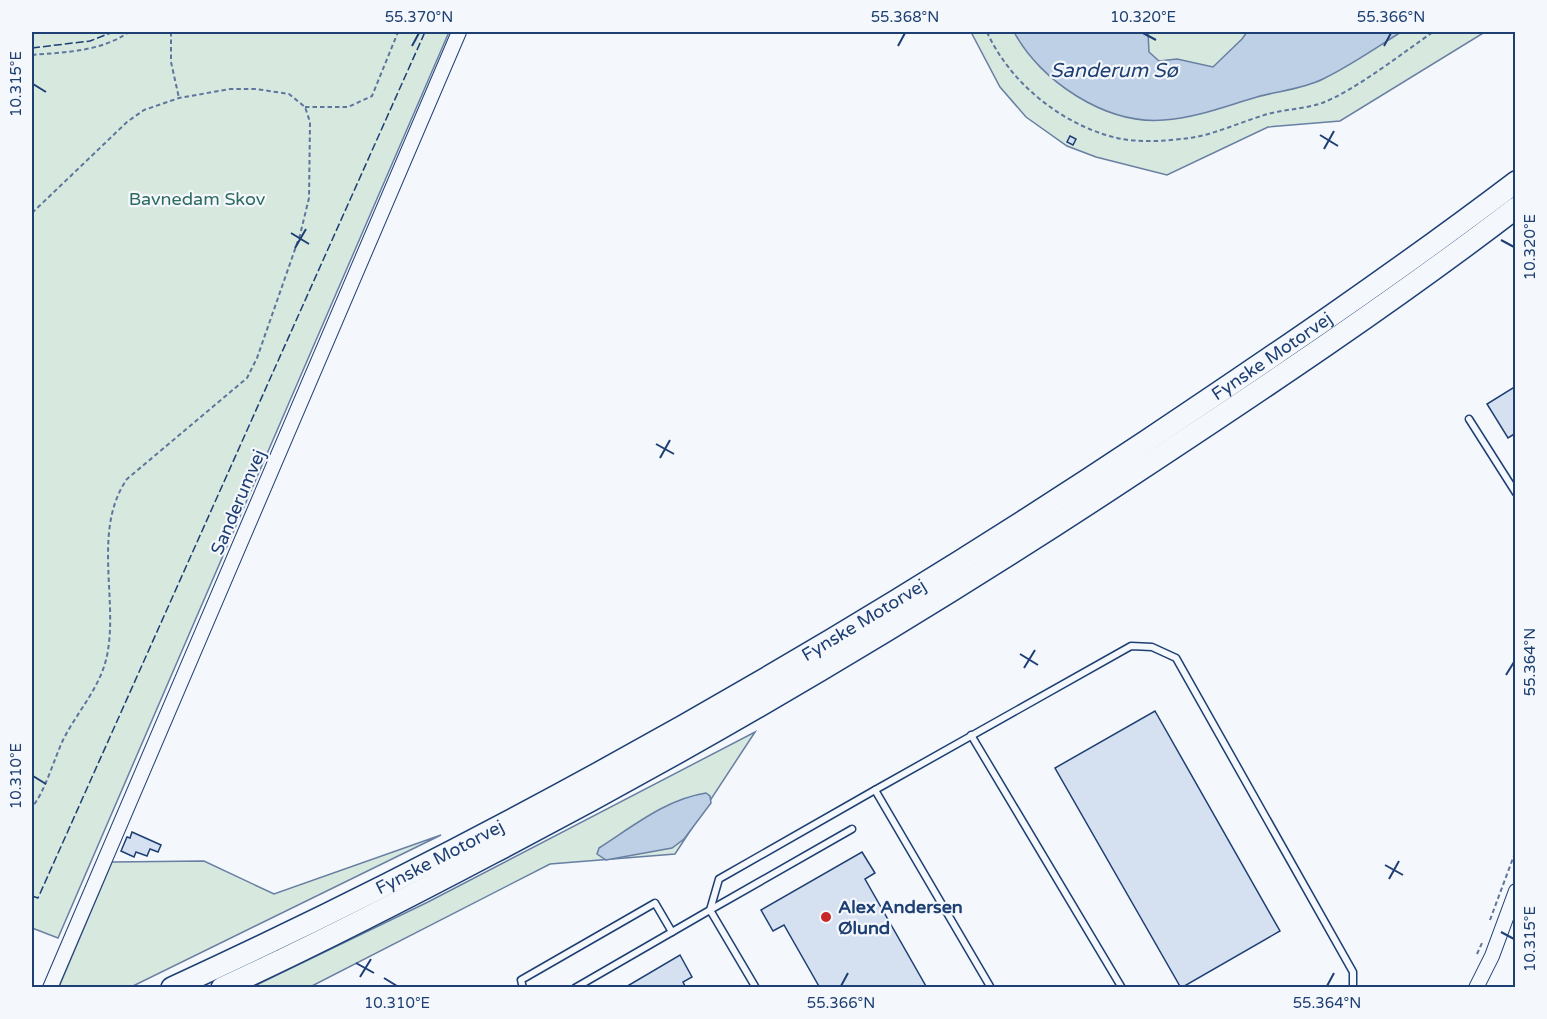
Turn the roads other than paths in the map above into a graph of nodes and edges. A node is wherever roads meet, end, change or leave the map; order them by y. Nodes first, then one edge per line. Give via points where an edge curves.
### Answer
1 (459, 32) edge
2 (1515, 182) edge
3 (1515, 208) edge
4 (1469, 419) dead end
5 (1515, 493) edge
6 (971, 735) junction
7 (875, 790) junction
8 (852, 829) dead end
9 (1515, 891) edge
10 (710, 910) junction
11 (672, 932) junction
12 (50, 987) edge
13 (172, 987) edge
14 (222, 987) edge
15 (523, 987) edge
16 (575, 987) edge
17 (756, 987) edge
18 (991, 987) edge
19 (1122, 987) edge
20 (1353, 987) edge
21 (1476, 987) edge

1 - 12 street, Sanderumvej
2 - 13 highway, Fynske Motorvej via 1256,369 1041,511 801,658 570,788 414,870
3 - 14 highway, Fynske Motorvej via 1277,380 892,628 569,813
4 - 5 lane
6 - 7 lane
6 - 19 lane
6 - 20 lane via 1131,646 1152,647 1176,658 1353,972
7 - 10 lane via 719,879
7 - 18 lane
8 - 10 lane
9 - 21 street via 1492,956
10 - 11 lane
10 - 17 lane
11 - 15 lane via 655,903 521,980
11 - 16 lane

